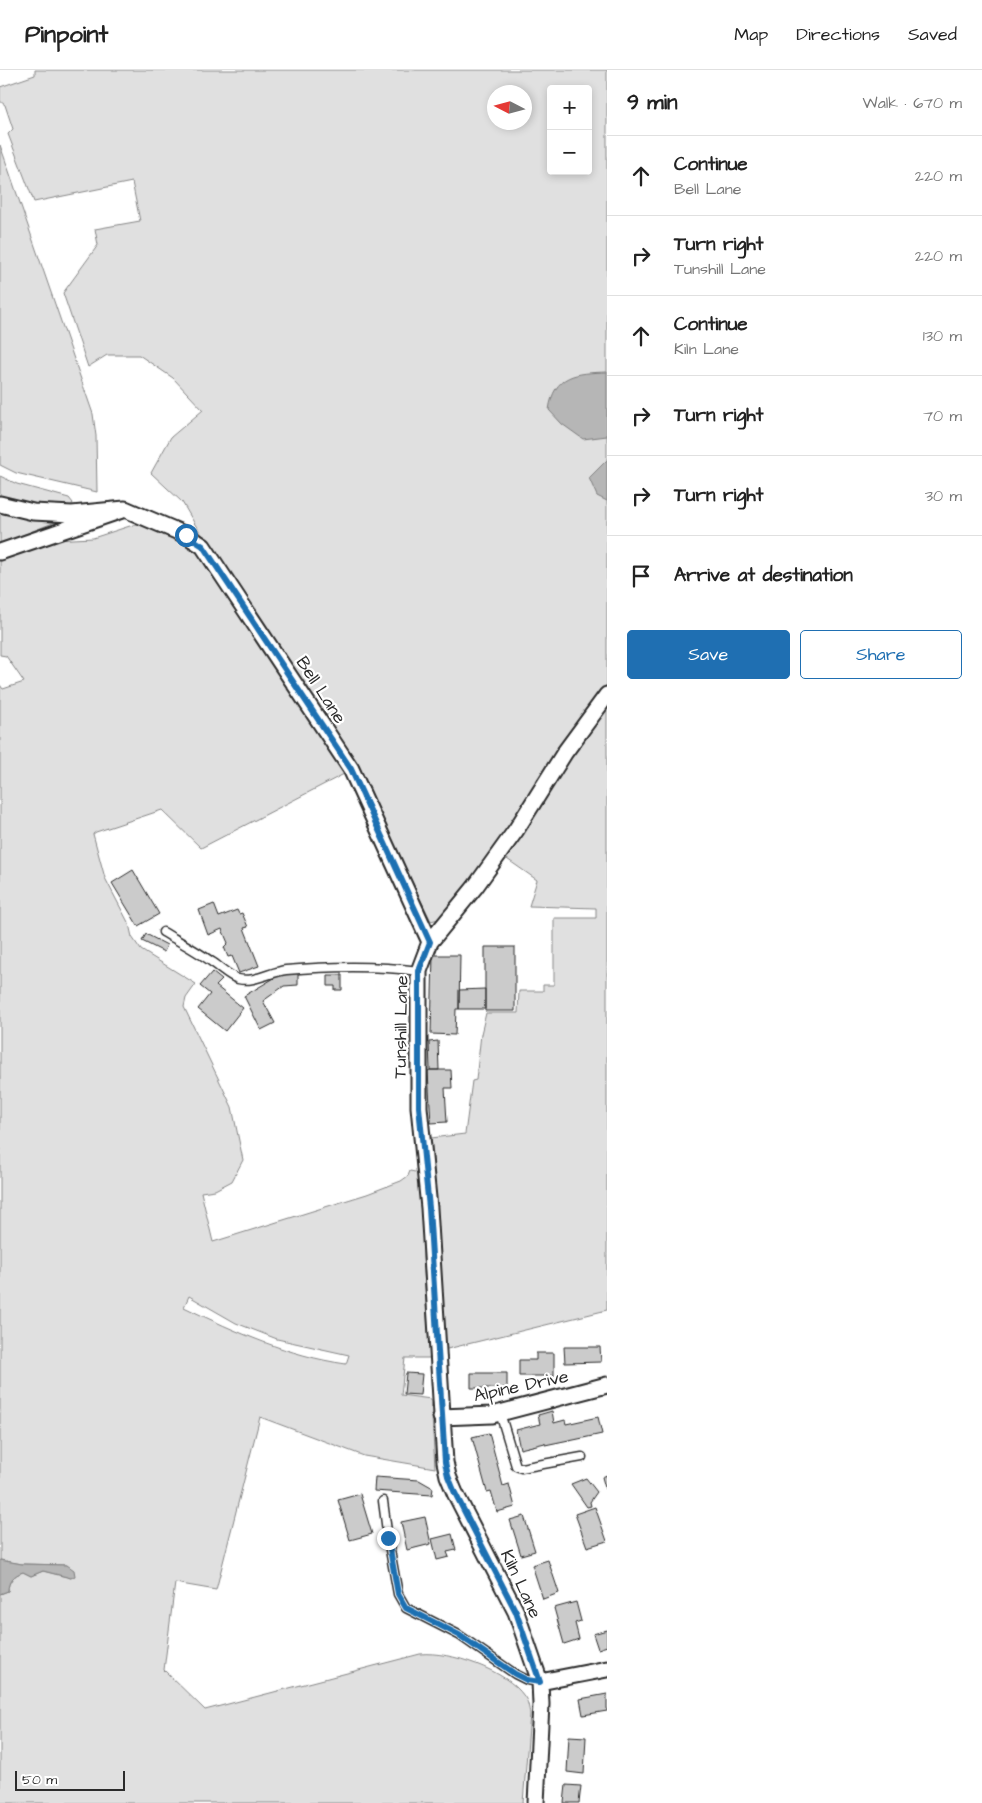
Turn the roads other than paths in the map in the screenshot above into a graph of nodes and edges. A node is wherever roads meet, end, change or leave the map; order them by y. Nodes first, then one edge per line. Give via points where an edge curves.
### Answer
1 (0, 504) edge
2 (125, 509) junction
3 (0, 552) edge
4 (607, 695) edge
5 (163, 932) dead end
6 (430, 942) junction
7 (419, 971) junction
8 (607, 1385) edge
9 (500, 1412) junction
10 (441, 1417) junction
11 (582, 1458) dead end
12 (383, 1501) dead end
13 (607, 1669) edge
14 (540, 1682) junction
15 (536, 1803) edge

1 - 2 street via 33,512 72,514
2 - 3 street
2 - 6 street, Bell Lane via 186,535 203,546 351,769
4 - 6 street, Tunshill Lane via 476,887
5 - 7 lane via 241,979 332,966
6 - 7 street, Tunshill Lane
7 - 10 street, Tunshill Lane via 419,1107 429,1208
8 - 9 street, Alpine Drive
9 - 10 street, Alpine Drive
9 - 11 lane via 516,1466 521,1468
10 - 14 street, Kiln Lane via 448,1476 516,1612
12 - 14 lane via 398,1594 406,1608 459,1635 515,1674
13 - 14 street
14 - 15 street, Kiln Lane

